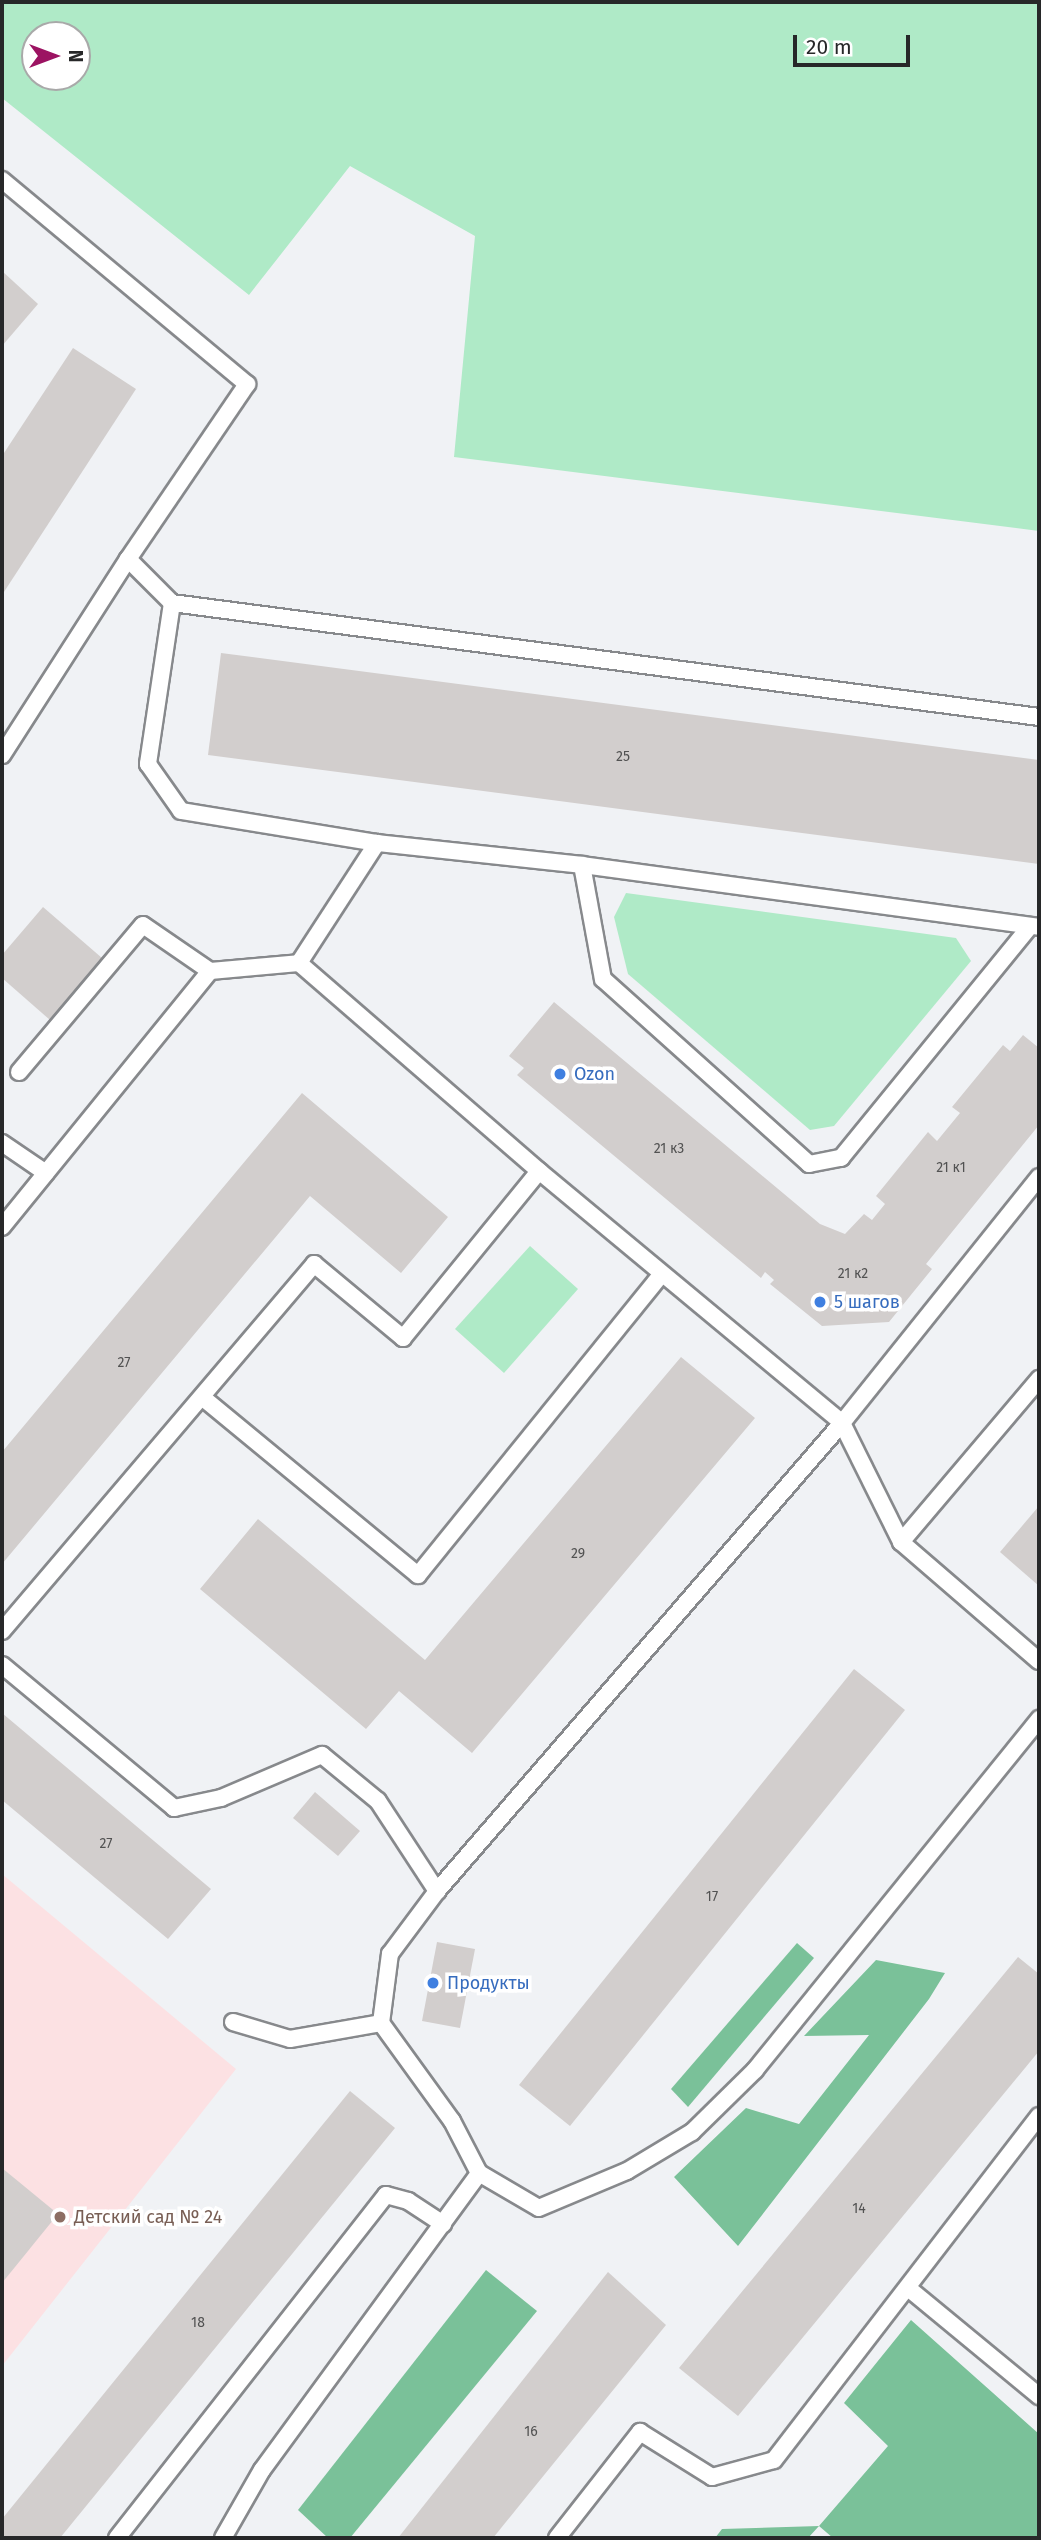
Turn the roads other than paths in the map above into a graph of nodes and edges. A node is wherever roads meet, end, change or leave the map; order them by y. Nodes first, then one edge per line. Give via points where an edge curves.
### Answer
1 (2, 180) edge
2 (128, 559) junction
3 (172, 603) junction
4 (1039, 717) edge
5 (2, 755) edge
6 (377, 843) junction
7 (582, 865) junction
8 (1035, 927) edge
9 (299, 963) junction
10 (210, 971) junction
11 (19, 1072) dead end
12 (2, 1143) edge
13 (539, 1171) junction
14 (46, 1174) junction
15 (1039, 1177) edge
16 (2, 1227) edge
17 (662, 1274) junction
18 (1039, 1379) edge
19 (202, 1397) junction
20 (842, 1423) junction
21 (901, 1542) junction
22 (2, 1632) edge
23 (1039, 1661) edge
24 (2, 1665) edge
25 (1039, 1719) edge
26 (437, 1891) junction
27 (233, 2022) dead end
28 (381, 2023) junction
29 (1039, 2116) edge
30 (480, 2173) junction
31 (443, 2224) junction
32 (908, 2288) junction
33 (1039, 2396) edge
34 (117, 2538) edge
35 (223, 2538) edge
36 (557, 2538) edge

1 - 2 lane via 247,384
2 - 3 lane
2 - 5 lane
3 - 4 lane
3 - 6 lane via 148,764 181,811
6 - 7 lane
6 - 9 lane
7 - 8 lane
7 - 8 lane via 603,979 809,1164 841,1158
9 - 10 lane
9 - 13 lane
10 - 11 lane via 143,925
10 - 14 lane
12 - 14 lane
13 - 17 lane
13 - 19 lane via 403,1338 314,1264
14 - 16 lane
15 - 20 lane
17 - 19 lane via 418,1574
17 - 20 lane
18 - 21 lane
19 - 22 lane
20 - 21 lane
20 - 26 lane
21 - 23 lane
24 - 26 lane via 174,1808 221,1798 322,1755 378,1801
25 - 30 lane via 755,2070 692,2132 627,2171 539,2208
26 - 28 lane via 390,1954
27 - 28 lane via 290,2039
28 - 30 lane via 452,2121
29 - 32 lane
30 - 31 lane
31 - 34 lane via 408,2201 386,2195
31 - 35 lane via 262,2470
32 - 33 lane
32 - 36 lane via 774,2460 712,2477 639,2432

